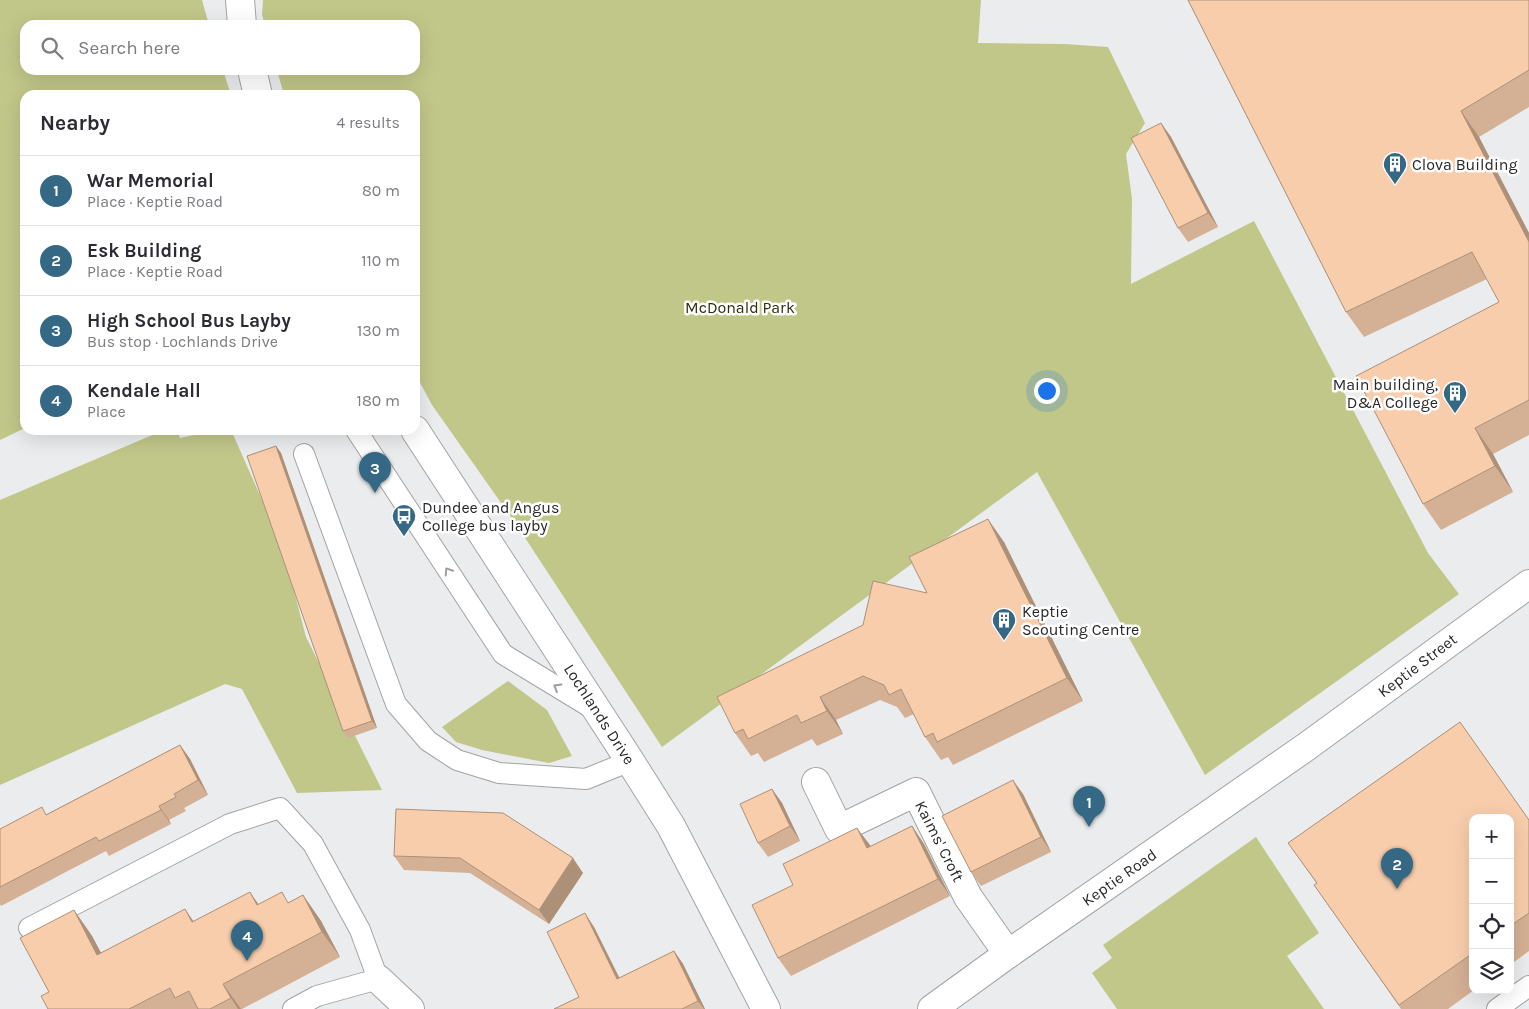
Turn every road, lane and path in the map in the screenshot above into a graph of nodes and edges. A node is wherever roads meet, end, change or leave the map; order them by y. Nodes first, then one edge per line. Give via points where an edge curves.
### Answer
1 (240, 0) edge
2 (242, 20) edge
3 (253, 75) edge
4 (257, 90) edge
5 (359, 435) edge
6 (418, 435) edge
7 (304, 454) dead end
8 (1529, 584) edge
9 (598, 712) junction
10 (1306, 747) joint
11 (630, 761) junction
12 (816, 782) dead end
13 (28, 928) dead end
14 (1008, 954) junction
15 (378, 979) junction
16 (1529, 986) edge
17 (293, 1009) edge
18 (410, 1009) edge
19 (766, 1009) edge
20 (932, 1009) edge
21 (1497, 1009) edge

1 - 2 street
3 - 4 street
9 -> 5 lane via 503,654
6 - 9 street, Lochlands Drive
7 - 11 lane via 396,704 428,741 457,760 499,773 586,779
8 - 10 street, Keptie Street
9 - 11 street, Lochlands Drive
10 - 14 street, Keptie Road
11 - 19 street, Lochlands Drive via 671,826
12 - 14 street, Kaims' Croft via 839,830 916,792 968,897
13 - 15 lane via 230,824 280,808 312,844 360,930
14 - 20 street, Keptie Road
15 - 17 lane via 317,996
15 - 18 street
16 - 21 lane

